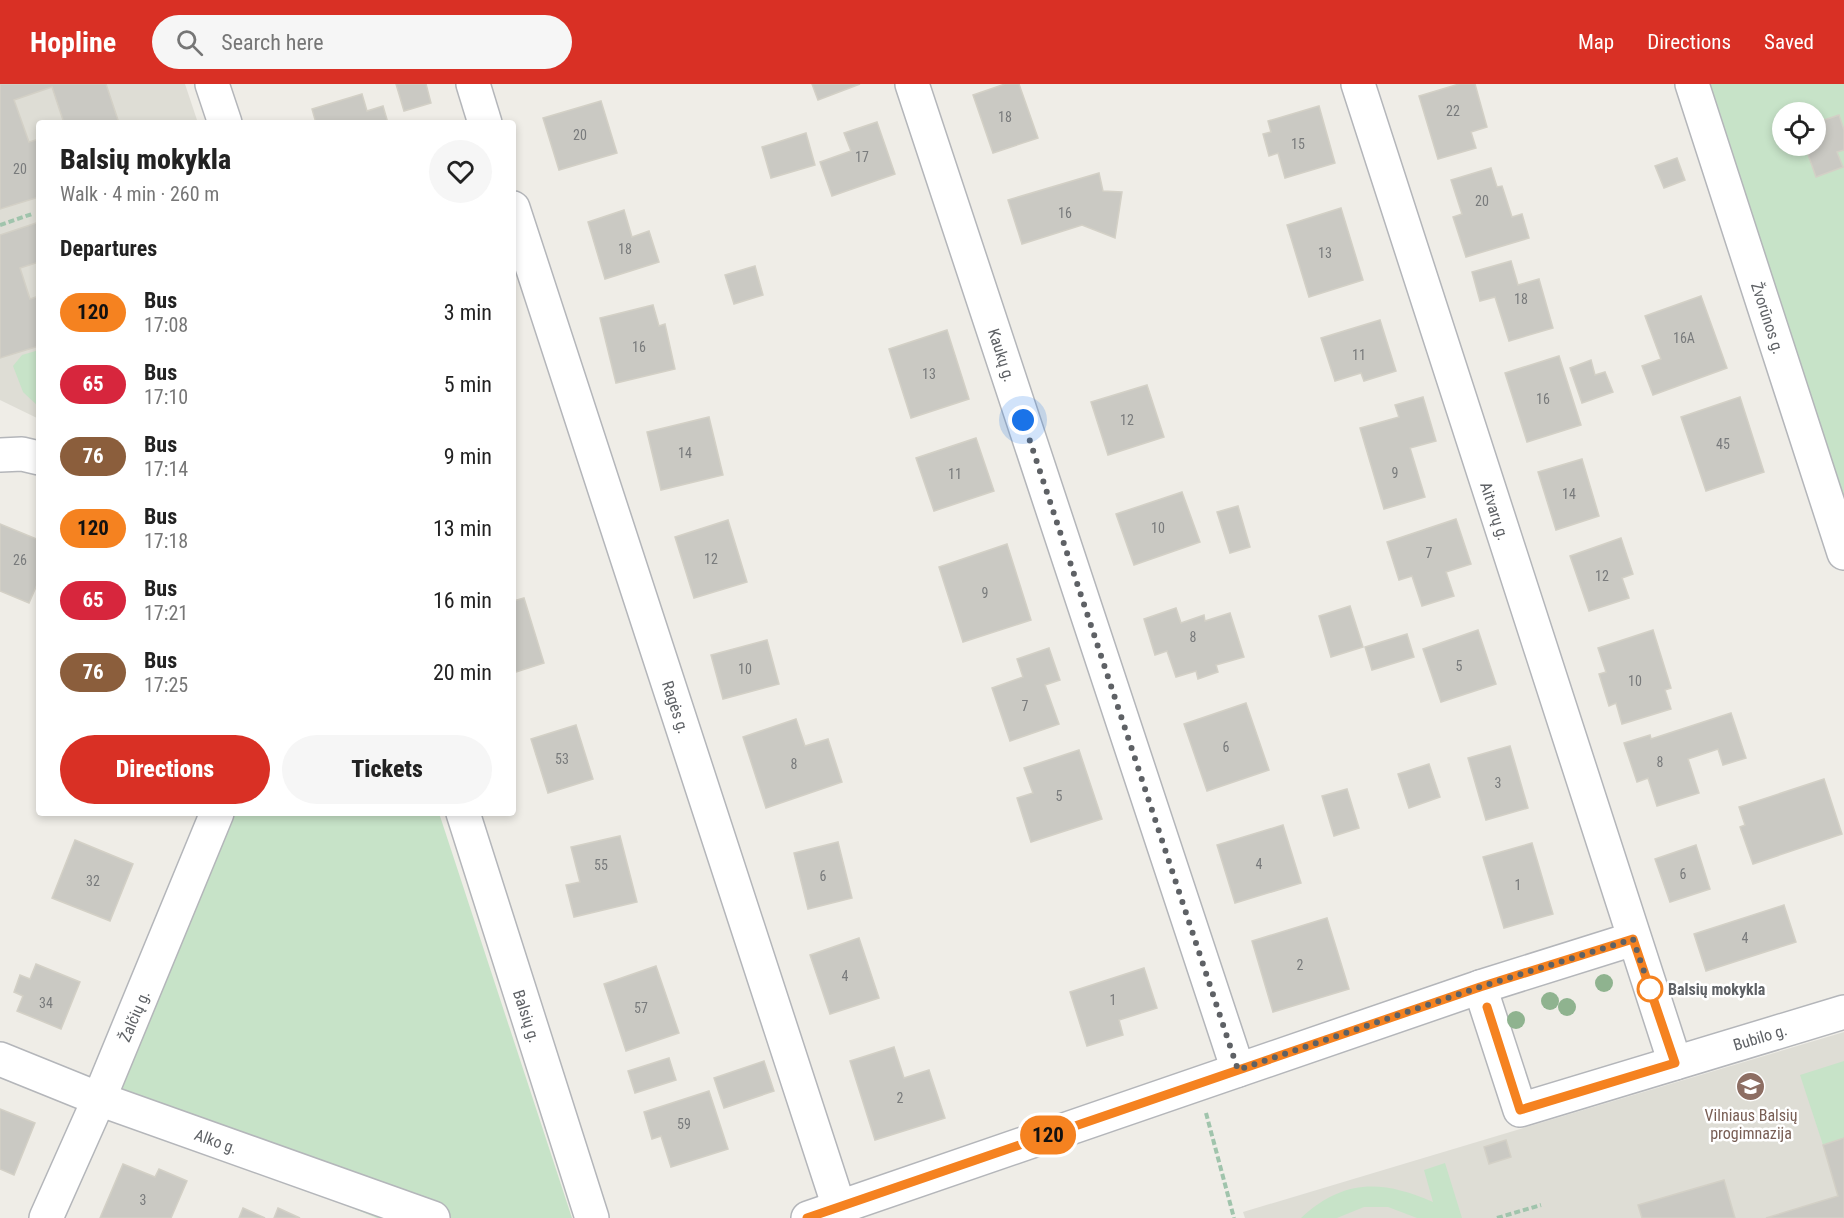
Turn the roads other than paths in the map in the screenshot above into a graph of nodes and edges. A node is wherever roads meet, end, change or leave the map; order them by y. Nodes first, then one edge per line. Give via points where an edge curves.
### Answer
1 (212, 84) edge
2 (473, 84) edge
3 (912, 84) edge
4 (1358, 84) edge
5 (1692, 84) edge
6 (224, 120) edge
7 (484, 120) edge
8 (516, 217) edge
9 (0, 455) edge
10 (36, 457) edge
11 (1844, 553) edge
12 (216, 816) edge
13 (464, 816) edge
14 (1633, 939) junction
15 (1480, 987) junction
16 (1844, 1012) edge
17 (0, 1059) edge
18 (1675, 1063) junction
19 (1238, 1070) junction
20 (99, 1099) junction
21 (838, 1207) junction
22 (46, 1218) edge
23 (433, 1218) edge
24 (592, 1218) edge
25 (807, 1218) edge

1 - 6 street
2 - 7 street
3 - 19 street, Kaukų g.
4 - 14 street, Aitvarų g.
5 - 11 street, Žvorūnos g.
8 - 21 street, Ragės g.
9 - 10 street
12 - 20 street, Žalčių g.
13 - 24 street, Balsių g.
14 - 15 street
14 - 18 street
15 - 18 street, Bubilo g. via 1520,1110
15 - 19 street
16 - 18 street, Bubilo g.
17 - 20 street, Alko g.
19 - 21 street
20 - 22 street, Žalčių g.
20 - 23 street, Alko g.
21 - 25 street

